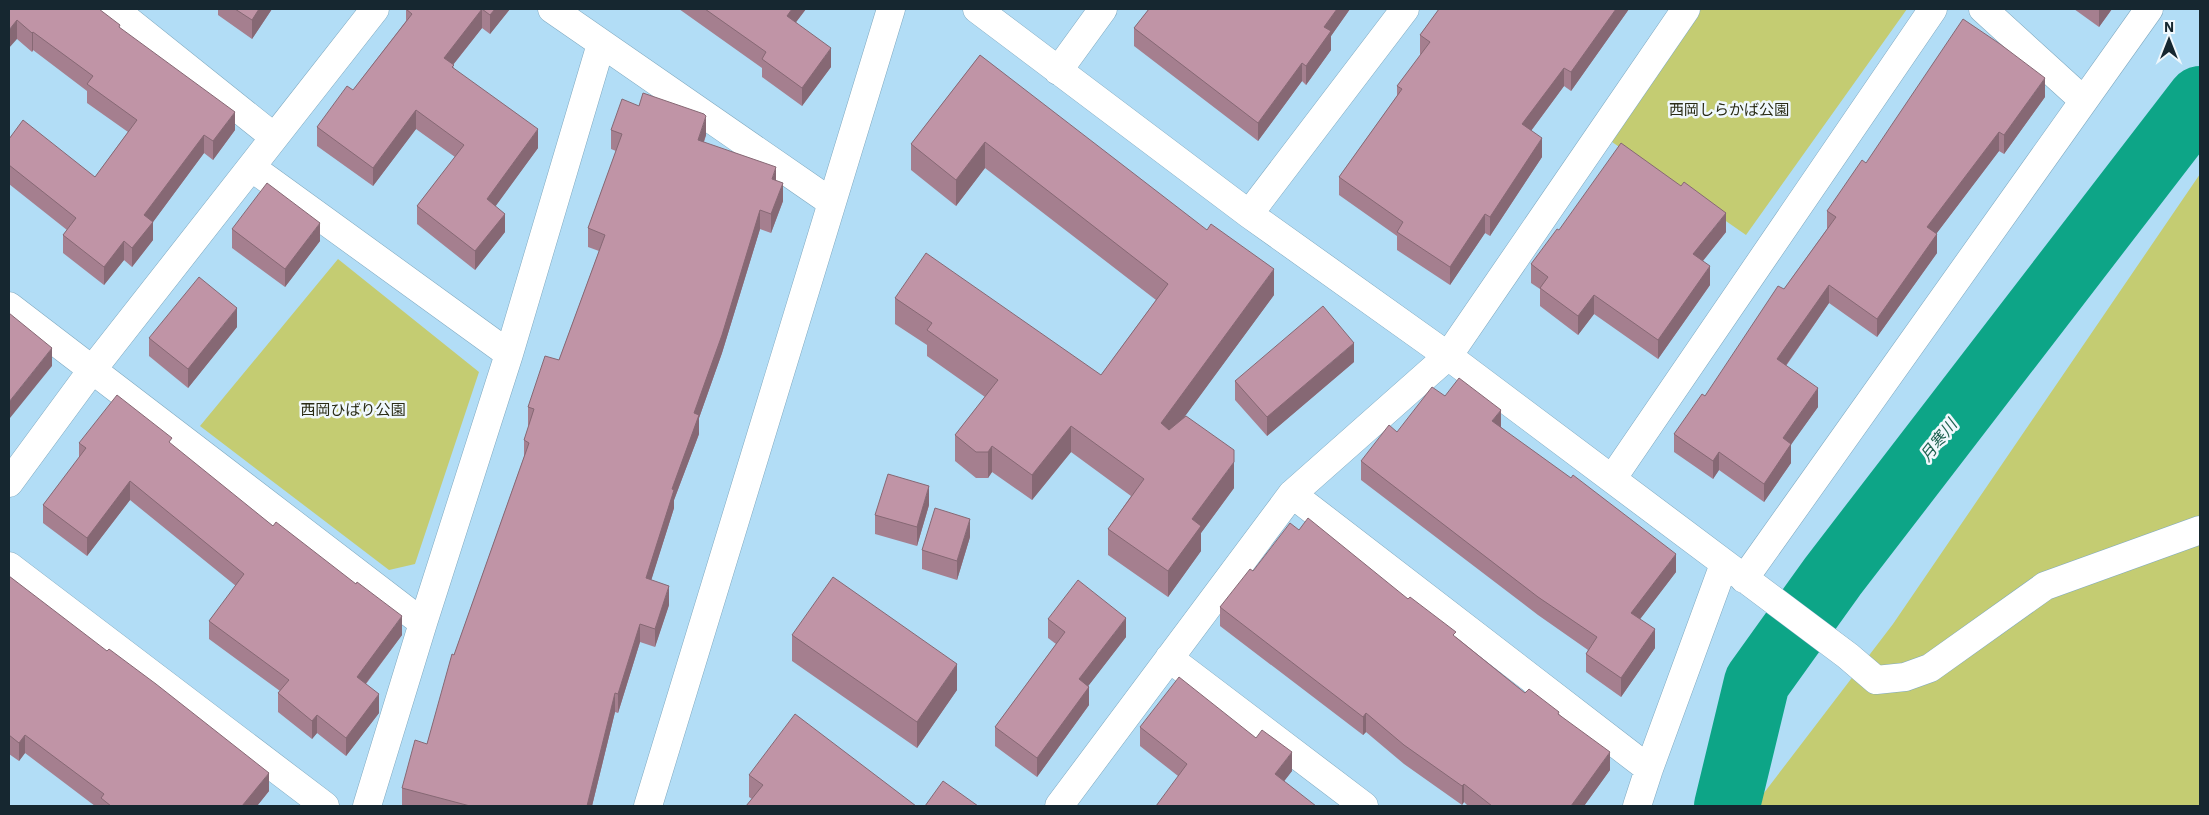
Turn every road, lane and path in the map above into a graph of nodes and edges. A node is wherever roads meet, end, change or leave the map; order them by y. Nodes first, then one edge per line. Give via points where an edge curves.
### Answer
1 (114, 9) edge
2 (375, 9) edge
3 (552, 9) edge
4 (891, 9) edge
5 (977, 9) edge
6 (1103, 9) edge
7 (1405, 9) edge
8 (1686, 9) edge
9 (1933, 9) edge
10 (1983, 9) edge
11 (2149, 9) edge
12 (601, 44) junction
13 (1058, 71) junction
14 (2083, 100) junction
15 (274, 137) junction
16 (251, 167) junction
17 (831, 202) junction
18 (1249, 214) junction
19 (9, 306) edge
20 (508, 354) junction
21 (1448, 356) junction
22 (92, 370) junction
23 (1612, 479) junction
24 (9, 483) edge
25 (1292, 494) junction
26 (2200, 530) edge
27 (9, 566) edge
28 (1734, 572) junction
29 (423, 623) junction
30 (1169, 658) junction
31 (1649, 769) junction
32 (325, 806) edge
33 (367, 806) edge
34 (648, 806) edge
35 (1059, 806) edge
36 (1364, 806) edge
37 (1637, 806) edge

1 - 15 street
2 - 15 street
3 - 12 street
4 - 17 street
5 - 13 street
6 - 13 street
7 - 18 street
8 - 21 street
9 - 23 street
10 - 14 street
11 - 14 street
12 - 17 street
12 - 20 street
13 - 18 street
14 - 28 street
15 - 16 street
16 - 20 street
16 - 22 street
17 - 34 street
18 - 21 street
19 - 22 street
20 - 29 street
21 - 23 street
21 - 25 street
22 - 24 street
22 - 29 street
23 - 28 street
25 - 30 street
25 - 31 street
26 - 28 street via 2045,586 1930,668 1905,677 1876,680
27 - 32 street
28 - 31 street
29 - 33 street
30 - 35 street
30 - 36 street
31 - 37 street

